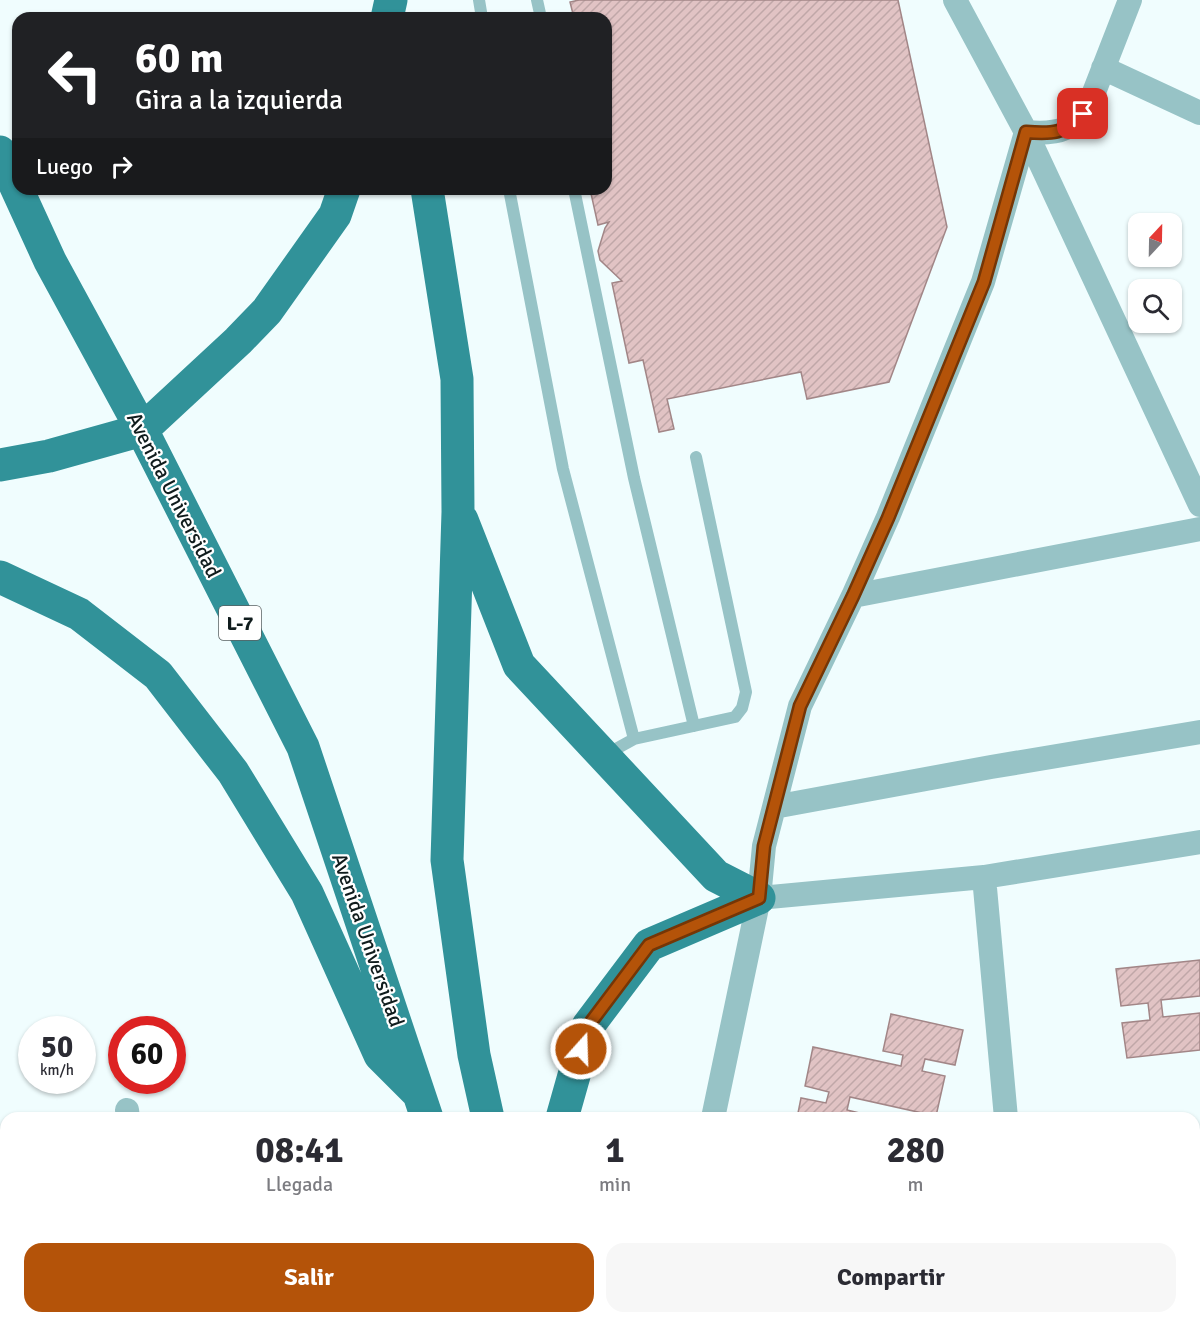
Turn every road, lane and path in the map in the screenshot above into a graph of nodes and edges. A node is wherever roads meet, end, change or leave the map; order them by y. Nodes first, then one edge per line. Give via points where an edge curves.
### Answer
1 (955, 0) edge
2 (1131, 0) edge
3 (1103, 68) junction
4 (1200, 113) edge
5 (1026, 132) junction
6 (0, 152) edge
7 (12, 178) edge
8 (20, 195) edge
9 (343, 195) edge
10 (428, 195) edge
11 (510, 195) edge
12 (575, 195) edge
13 (142, 430) junction
14 (696, 457) dead end
15 (0, 465) edge
16 (1200, 506) edge
17 (458, 512) junction
18 (1200, 529) edge
19 (0, 577) edge
20 (853, 596) junction
21 (694, 726) junction
22 (1200, 732) edge
23 (634, 739) junction
24 (604, 756) junction
25 (774, 807) junction
26 (1200, 842) edge
27 (984, 877) junction
28 (759, 898) junction
29 (424, 1107) edge
30 (487, 1112) edge
31 (564, 1112) edge
32 (714, 1112) edge
33 (1005, 1112) edge

1 - 5 street
2 - 3 street
3 - 4 street
3 - 5 street via 1091,100 1073,125 1061,132
5 - 16 street
5 - 20 street via 984,282
6 - 7 main road, Avenida Universidad / L-7
8 - 13 main road, Avenida Universidad / L-7 via 50,261
9 - 13 main road via 335,215 267,311
10 - 17 main road via 457,379
11 - 23 lane via 563,469
12 - 21 lane via 634,478
13 - 15 main road
13 - 29 main road, Avenida Universidad / L-7 via 303,747
14 - 21 lane via 746,692 735,717
17 - 24 main road via 519,664
17 - 30 main road via 447,860 474,1055
18 - 20 street
19 - 29 main road via 79,614 158,675 233,772 307,893 380,1055
20 - 25 street via 800,706
21 - 23 lane
22 - 25 street
23 - 24 lane
24 - 28 main road via 716,876
25 - 28 street via 764,846
26 - 27 street
27 - 28 street
27 - 33 street
28 - 31 main road via 649,945 588,1026
28 - 32 street

